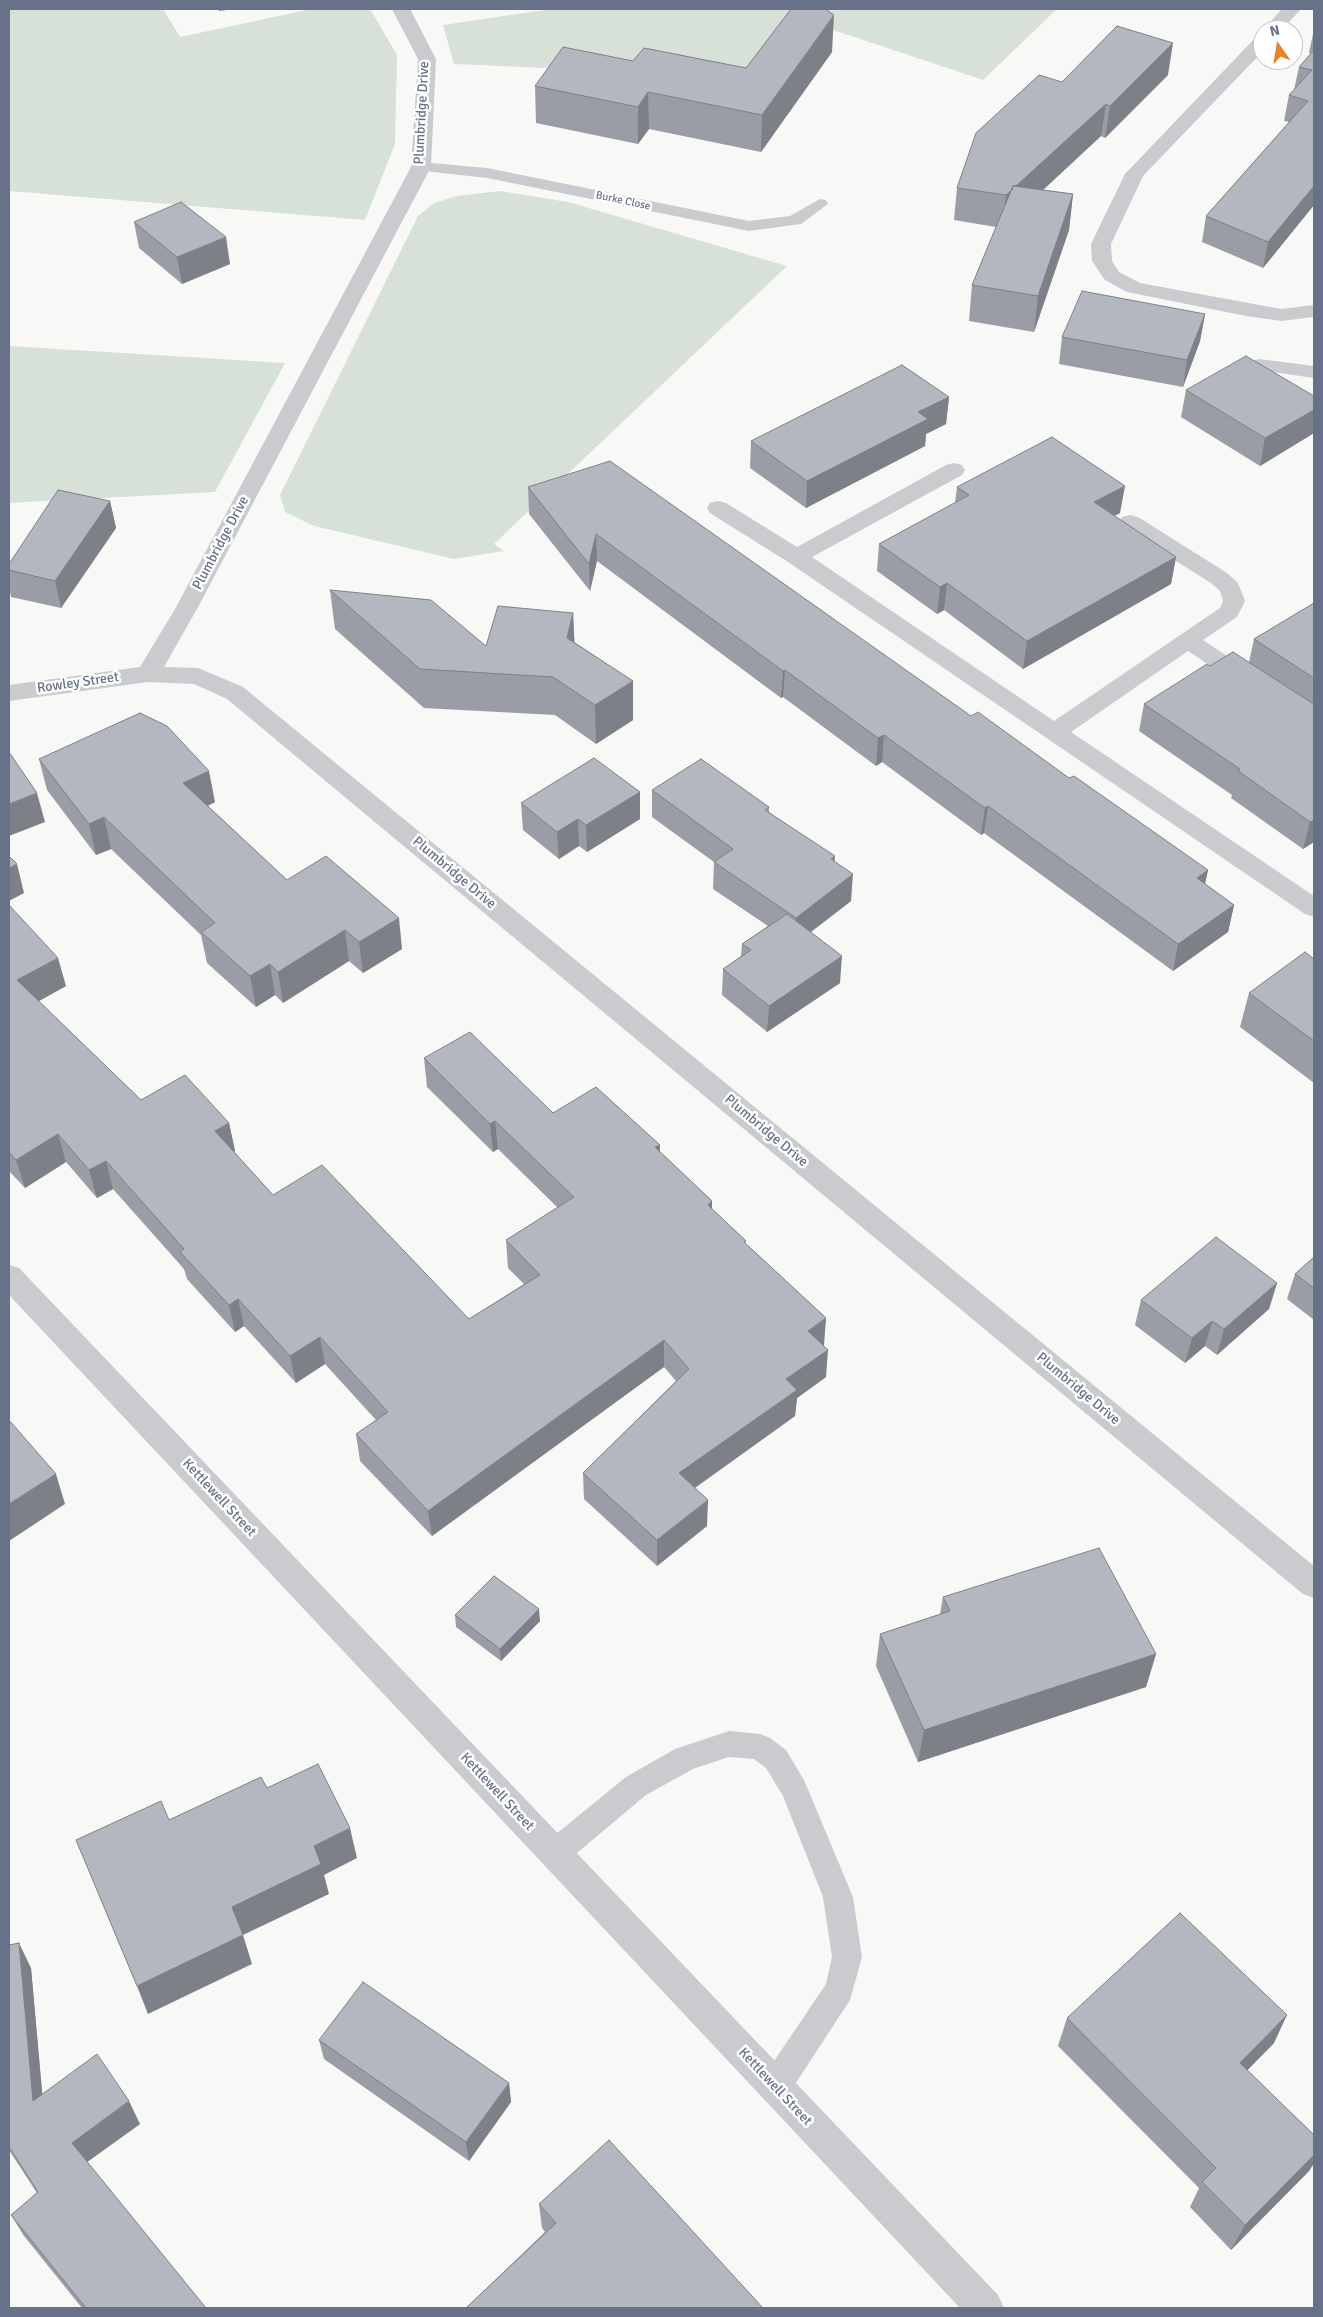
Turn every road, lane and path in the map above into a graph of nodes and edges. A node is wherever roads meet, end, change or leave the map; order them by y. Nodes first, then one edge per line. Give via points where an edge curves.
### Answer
1 (401, 9) edge
2 (1292, 9) edge
3 (1282, 20) edge
4 (1253, 50) edge
5 (421, 167) junction
6 (820, 204) dead end
7 (1314, 311) edge
8 (1259, 365) edge
9 (1314, 372) edge
10 (954, 470) dead end
11 (718, 508) dead end
12 (1130, 522) dead end
13 (796, 557) junction
14 (1188, 641) junction
15 (148, 674) junction
16 (1267, 692) edge
17 (9, 693) edge
18 (1053, 733) junction
19 (1314, 908) edge
20 (9, 1276) edge
21 (1314, 1584) edge
22 (554, 1853) junction
23 (775, 2087) junction
24 (985, 2308) edge

1 - 5 street, Plumbridge Drive via 426,58
2 - 3 street
4 - 7 street via 1135,174 1101,244 1102,261 1112,276 1134,288 1263,313 1281,315
5 - 6 lane, Burke Close via 487,173 749,226 795,220
5 - 15 street, Plumbridge Drive via 186,609
8 - 9 street
10 - 13 street
11 - 13 street
12 - 14 street via 1230,588 1234,601 1229,612
13 - 18 street
14 - 16 street
14 - 18 street
15 - 17 street, Rowley Street
15 - 21 street, Plumbridge Drive via 198,676 235,692
18 - 19 street
20 - 22 street, Kettlewell Street
22 - 23 street, Kettlewell Street
22 - 23 lane via 636,1786 685,1758 729,1744 760,1747 776,1759 794,1789 838,1897 847,1957 839,1990
23 - 24 street, Kettlewell Street

